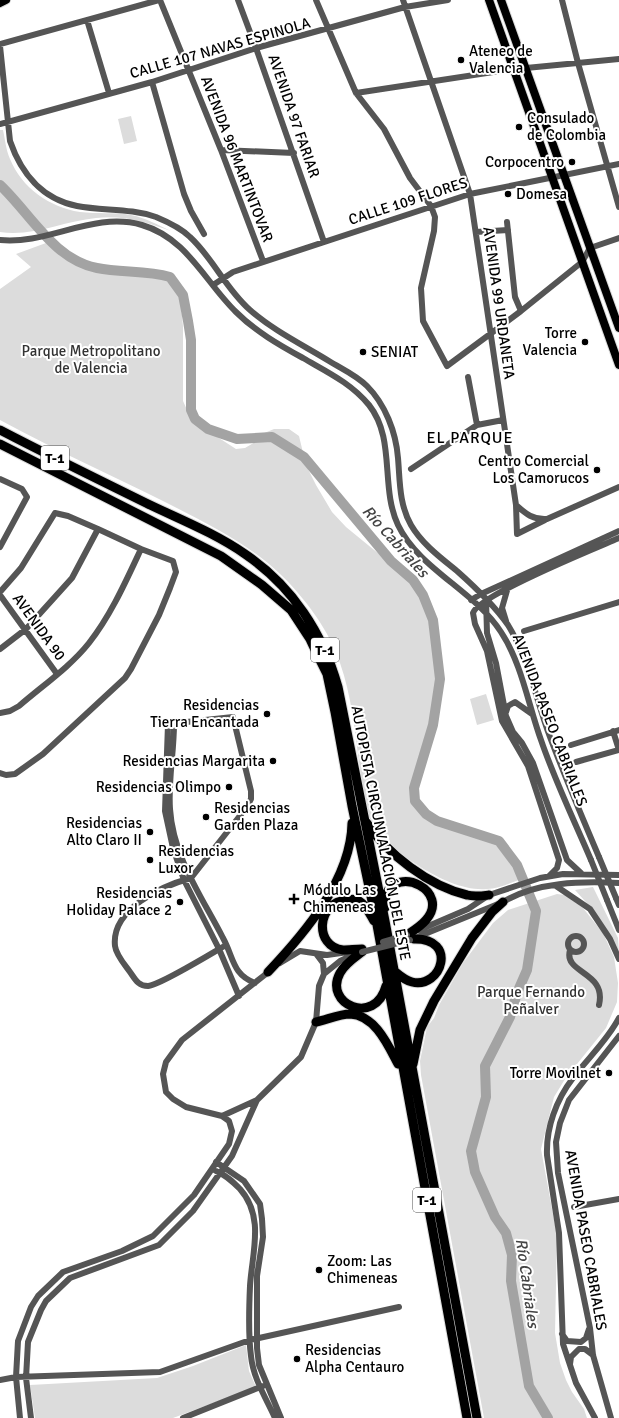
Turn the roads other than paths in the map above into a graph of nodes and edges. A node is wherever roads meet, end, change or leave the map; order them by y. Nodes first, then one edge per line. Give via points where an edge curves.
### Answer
1 (6, 0) edge
2 (160, 0) edge
3 (238, 0) edge
4 (316, 0) edge
5 (403, 0) edge
6 (448, 0) edge
7 (489, 0) edge
8 (501, 0) edge
9 (562, 0) edge
10 (0, 3) edge
11 (405, 7) junction
12 (87, 20) junction
13 (327, 30) junction
14 (0, 45) edge
15 (256, 48) junction
16 (619, 59) edge
17 (578, 63) junction
18 (526, 68) junction
19 (513, 69) junction
20 (188, 70) junction
21 (431, 80) junction
22 (152, 82) junction
23 (109, 93) junction
24 (356, 93) junction
25 (8, 123) junction
26 (0, 124) edge
27 (221, 150) junction
28 (294, 153) junction
29 (619, 164) edge
30 (607, 165) junction
31 (564, 175) junction
32 (552, 177) junction
33 (470, 194) junction
34 (431, 206) junction
35 (619, 207) edge
36 (507, 222) dead end
37 (508, 230) junction
38 (476, 232) junction
39 (204, 234) dead end
40 (619, 238) edge
41 (0, 240) edge
42 (324, 242) junction
43 (590, 248) junction
44 (263, 262) junction
45 (582, 262) junction
46 (222, 279) junction
47 (213, 285) junction
48 (521, 311) junction
49 (619, 328) edge
50 (491, 334) junction
51 (619, 365) edge
52 (468, 377) dead end
53 (503, 420) junction
54 (477, 426) junction
55 (0, 430) edge
56 (0, 444) edge
57 (411, 469) dead end
58 (0, 479) edge
59 (619, 487) edge
60 (516, 504) junction
61 (547, 519) junction
62 (98, 529) junction
63 (619, 531) edge
64 (619, 538) edge
65 (0, 547) edge
66 (141, 549) junction
67 (508, 587) junction
68 (0, 592) edge
69 (481, 594) junction
70 (0, 596) edge
71 (486, 599) junction
72 (471, 600) junction
73 (619, 602) edge
74 (478, 605) junction
75 (486, 613) junction
76 (506, 623) junction
77 (26, 629) junction
78 (524, 631) dead end
79 (0, 649) edge
80 (57, 674) junction
81 (0, 713) edge
82 (532, 715) junction
83 (506, 716) junction
84 (171, 724) junction
85 (616, 731) edge
86 (571, 745) dead end
87 (619, 750) edge
88 (576, 762) dead end
89 (0, 773) edge
90 (352, 806) junction
91 (364, 818) junction
92 (581, 873) junction
93 (619, 875) edge
94 (549, 876) junction
95 (191, 878) junction
96 (184, 880) junction
97 (619, 883) edge
98 (556, 886) junction
99 (488, 895) junction
100 (618, 901) edge
101 (503, 902) junction
102 (381, 923) junction
103 (619, 930) edge
104 (410, 938) junction
105 (226, 945) junction
106 (220, 949) junction
107 (362, 950) junction
108 (570, 950) dead end
109 (317, 954) junction
110 (619, 959) edge
111 (394, 970) junction
112 (268, 972) junction
113 (324, 974) junction
114 (386, 982) junction
115 (255, 984) junction
116 (239, 996) junction
117 (599, 1005) dead end
118 (619, 1018) edge
119 (316, 1022) junction
120 (619, 1036) edge
121 (412, 1071) junction
122 (403, 1073) junction
123 (257, 1100) junction
124 (222, 1116) junction
125 (216, 1162) junction
126 (224, 1167) junction
127 (211, 1169) junction
128 (220, 1173) junction
129 (619, 1199) edge
130 (574, 1207) dead end
131 (399, 1307) dead end
132 (590, 1328) junction
133 (561, 1333) junction
134 (258, 1338) junction
135 (250, 1340) junction
136 (593, 1355) junction
137 (570, 1367) junction
138 (16, 1377) junction
139 (26, 1378) junction
140 (0, 1380) edge
141 (263, 1386) junction
142 (20, 1418) edge
143 (31, 1418) edge
144 (183, 1418) edge
145 (275, 1418) edge
146 (281, 1418) edge
147 (467, 1418) edge
148 (477, 1418) edge
149 (595, 1418) edge
150 (611, 1418) edge

1 - 10 main road
2 - 12 street
2 - 20 street, AVENIDA 96 MARTINTOVAR
3 - 15 street, AVENIDA 97 FARIAR
4 - 13 street
5 - 11 street, AVENIDA 99 URDANETA
6 - 11 street, CALLE 107 NAVAS ESPINOLA
7 - 19 main road
8 - 18 main road
9 - 17 street
11 - 13 street, CALLE 107 NAVAS ESPINOLA
11 - 21 street, AVENIDA 99 URDANETA
12 - 14 street
12 - 23 street
13 - 15 street, CALLE 107 NAVAS ESPINOLA
13 - 24 street
14 - 25 street, AVENIDA PASEO CABRIALES
15 - 20 street, CALLE 107 NAVAS ESPINOLA
15 - 28 street, AVENIDA 97 FARIAR
16 - 17 street
17 - 18 street
17 - 30 street
18 - 31 main road
19 - 21 street
19 - 32 main road
20 - 22 street, CALLE 107 NAVAS ESPINOLA
20 - 27 street, AVENIDA 96 MARTINTOVAR
21 - 24 street
21 - 33 street, AVENIDA 99 URDANETA
22 - 23 street, CALLE 107 NAVAS ESPINOLA
22 - 39 street via 184,194
23 - 25 street, CALLE 107 NAVAS ESPINOLA
24 - 34 street via 384,129 410,178
25 - 26 street, CALLE 107 NAVAS ESPINOLA
25 - 46 street, AVENIDA PASEO CABRIALES via 14,154 31,182 45,193 77,206 134,210 174,225 190,237
27 - 28 street
27 - 44 street, AVENIDA 96 MARTINTOVAR
28 - 42 street, AVENIDA 97 FARIAR
29 - 30 street, CALLE 109 FLORES
30 - 31 street, CALLE 109 FLORES
30 - 35 street
31 - 32 street, CALLE 109 FLORES
31 - 43 main road
32 - 33 street, CALLE 109 FLORES
32 - 45 main road
33 - 34 street, CALLE 109 FLORES
33 - 38 street, AVENIDA 99 URDANETA
34 - 42 street, CALLE 109 FLORES
34 - 50 street via 435,217 421,288 423,321 447,366
36 - 37 street
37 - 38 street
37 - 48 street via 515,297
38 - 50 street, AVENIDA 99 URDANETA
40 - 43 street
41 - 47 street, AVENIDA PASEO CABRIALES via 26,240 80,226 111,222 141,225 158,231 186,253
42 - 44 street, CALLE 109 FLORES
43 - 45 street
43 - 49 main road
44 - 46 street, CALLE 109 FLORES via 232,272
45 - 48 street
45 - 51 main road
46 - 47 street, CALLE 109 FLORES
46 - 69 street, AVENIDA PASEO CABRIALES via 238,299 262,320 354,376 367,387 385,411 392,431 398,455 402,501 412,527
47 - 72 street, AVENIDA PASEO CABRIALES via 229,305 256,329 341,380 356,391 371,408 386,447 388,490 398,526 409,543
48 - 50 street
50 - 53 street, AVENIDA 99 URDANETA
52 - 54 street
53 - 54 street
53 - 60 street, AVENIDA 99 URDANETA
54 - 57 street
55 - 91 highway, AUTOPISTA CIRCUNVALACIÓN DEL ESTE / T-1 via 232,546 258,564 285,589 310,620 332,666
56 - 90 highway, AUTOPISTA CIRCUNVALACIÓN DEL ESTE / T-1 via 216,554 262,585 291,610 310,639 327,674
58 - 65 street via 22,489 28,497
59 - 61 street
60 - 61 street via 524,513 537,519
60 - 61 street, AVENIDA 99 URDANETA via 518,534
62 - 66 street
62 - 68 street via 55,513 21,568
62 - 77 street via 72,578
63 - 69 street
64 - 67 street
66 - 80 street via 118,597 90,642
66 - 89 street via 172,561 176,572 159,615 132,669 43,754 15,774
67 - 71 street
67 - 76 street via 502,608
69 - 71 street, AVENIDA PASEO CABRIALES
69 - 72 street
70 - 77 street, AVENIDA 90
71 - 74 street
71 - 75 street, AVENIDA PASEO CABRIALES
71 - 76 street, AVENIDA PASEO CABRIALES
72 - 74 street, AVENIDA PASEO CABRIALES
73 - 78 street
74 - 75 street, AVENIDA PASEO CABRIALES
74 - 94 street via 473,613 475,624 487,651 502,721 528,766 559,860 557,868
75 - 82 street, AVENIDA PASEO CABRIALES via 510,645
75 - 83 street, AVENIDA PASEO CABRIALES via 487,634 496,663
76 - 100 street, AVENIDA PASEO CABRIALES, bridge via 518,642 550,737
77 - 79 street
77 - 80 street, AVENIDA 90
80 - 81 street via 19,706
82 - 83 street via 515,702 508,706
82 - 103 street, AVENIDA PASEO CABRIALES, bridge
83 - 92 street, AVENIDA PASEO CABRIALES via 533,763 567,860
84 - 95 street via 170,809 177,845
84 - 95 street via 233,717 251,791 251,799 246,808
84 - 96 street via 165,811 173,848
85 - 86 street
85 - 87 street
87 - 88 street
90 - 102 highway, AUTOPISTA CIRCUNVALACIÓN DEL ESTE / T-1
90 - 112 highway via 352,835 341,871 324,903 300,936
91 - 99 highway via 382,844 429,878 468,896
91 - 102 highway, AUTOPISTA CIRCUNVALACIÓN DEL ESTE / T-1
92 - 93 street
92 - 94 street
94 - 99 street
95 - 96 street
95 - 105 street
96 - 106 street
96 - 106 street via 170,884 132,907 117,928 117,954 138,983 150,986
97 - 98 street via 590,882
98 - 101 street via 516,894
98 - 110 street via 590,909
99 - 104 street via 468,910
101 - 104 street
101 - 121 highway via 472,938 434,1001 420,1030
102 - 104 highway via 386,896 390,890 402,882 414,882 422,886 430,895 433,907 427,919
102 - 107 highway via 358,901 343,900 327,909 322,922 327,941 342,950
102 - 111 highway, AUTOPISTA CIRCUNVALACIÓN DEL ESTE / T-1
102 - 114 highway, AUTOPISTA CIRCUNVALACIÓN DEL ESTE / T-1
104 - 107 street, bridge
104 - 111 highway via 424,938 436,944 442,961 437,974 416,983 404,979
105 - 106 street
105 - 115 street via 242,977
106 - 116 street
107 - 109 street
107 - 113 street via 340,961
107 - 114 highway via 340,973 337,986 342,1000 355,1008 371,1006 382,996
108 - 117 street via 569,957 574,965 598,986
109 - 112 street via 306,951 296,953
109 - 113 street via 323,963
111 - 121 highway, AUTOPISTA CIRCUNVALACIÓN DEL ESTE / T-1
112 - 115 street
113 - 119 street via 319,986
114 - 122 highway, AUTOPISTA CIRCUNVALACIÓN DEL ESTE / T-1
115 - 116 street
116 - 124 street via 182,1040 166,1062 163,1074 166,1092 173,1099 186,1108
118 - 133 street, AVENIDA PASEO CABRIALES via 607,1037 572,1079 550,1124 547,1155 559,1233
119 - 122 highway via 350,1014 365,1019 376,1026
119 - 123 street via 301,1057
120 - 132 street, AVENIDA PASEO CABRIALES via 569,1100 556,1142 558,1173
121 - 148 highway, AUTOPISTA CIRCUNVALACIÓN DEL ESTE / T-1
122 - 147 highway, AUTOPISTA CIRCUNVALACIÓN DEL ESTE / T-1
123 - 124 street
123 - 126 street via 232,1156
124 - 125 street via 229,1121 232,1131 229,1144
125 - 126 street
125 - 127 street
126 - 128 street
126 - 134 street via 244,1181 260,1204 262,1237 258,1276
127 - 128 street
127 - 138 street via 194,1196 154,1236 122,1251 63,1272 48,1285 31,1307 18,1341
128 - 135 street via 233,1181 245,1195 252,1208 256,1227 250,1286
128 - 139 street via 196,1207 159,1245 70,1278 56,1290 40,1310 28,1342
129 - 130 street
131 - 134 street
132 - 133 street via 586,1338 581,1342 567,1341
132 - 136 street, AVENIDA PASEO CABRIALES
133 - 137 street, AVENIDA PASEO CABRIALES
134 - 135 street
134 - 141 street via 257,1348
135 - 139 street via 160,1372
135 - 141 street via 254,1371
136 - 137 street via 585,1349 579,1349 571,1357
136 - 150 street, AVENIDA PASEO CABRIALES
137 - 149 street, AVENIDA PASEO CABRIALES via 583,1400
138 - 139 street
138 - 140 street
138 - 142 street
139 - 143 street
141 - 144 street
141 - 145 street
141 - 146 street

